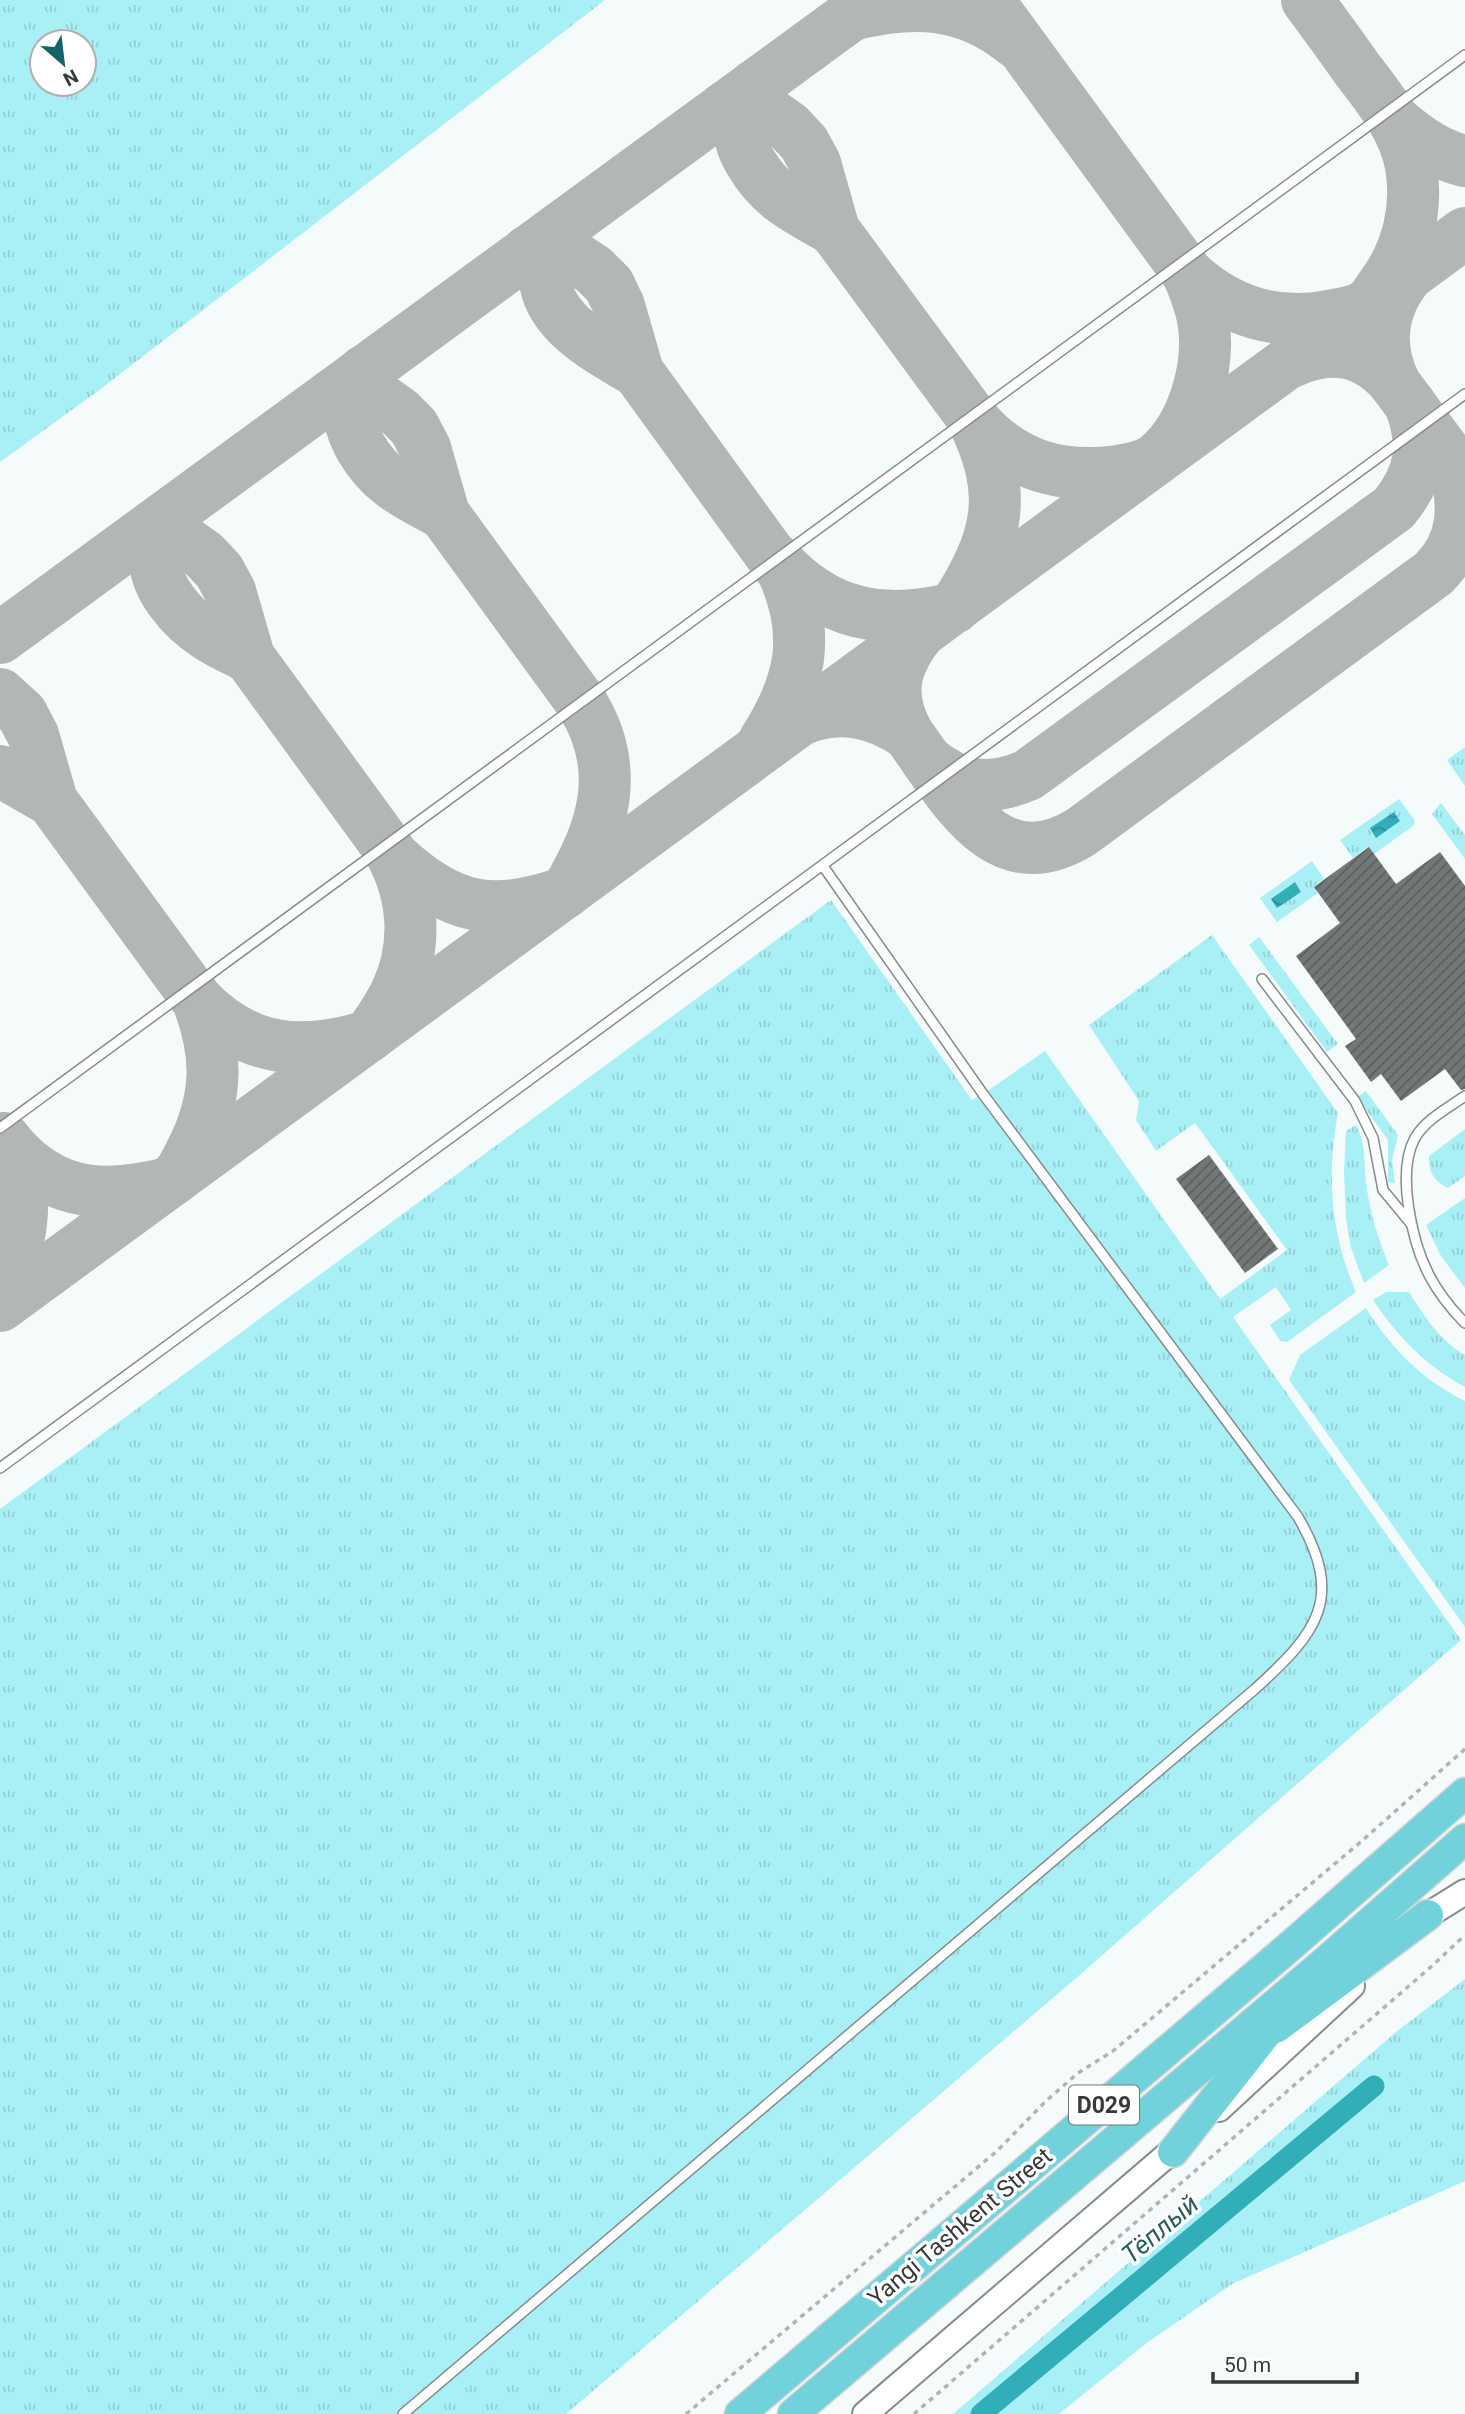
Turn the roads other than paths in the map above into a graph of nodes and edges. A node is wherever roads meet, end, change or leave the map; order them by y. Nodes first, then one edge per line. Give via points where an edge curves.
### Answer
1 (1465, 55) edge
2 (1465, 394) edge
3 (823, 866) junction
4 (1262, 979) dead end
5 (1465, 1097) edge
6 (0, 1128) edge
7 (1412, 1225) junction
8 (1465, 1322) edge
9 (0, 1468) edge
10 (1465, 1793) edge
11 (1465, 1839) edge
12 (1465, 1892) edge
13 (1428, 1915) junction
14 (1325, 1962) junction
15 (1265, 2035) junction
16 (1173, 2152) junction
17 (1067, 2181) junction
18 (403, 2414) edge
19 (740, 2414) edge
20 (793, 2414) edge
21 (865, 2414) edge

1 - 6 lane
2 - 3 lane
3 - 9 lane
3 - 18 lane via 983,1094 1298,1517 1320,1565 1319,1607 1304,1641 1255,1689
4 - 7 lane via 1363,1114 1377,1150 1383,1191
5 - 7 lane via 1423,1127 1411,1146 1407,1182
7 - 8 lane via 1429,1275
10 - 19 highway, Yangi Tashkent Street / D029
11 - 14 highway, Yangi Tashkent Street / D029
12 - 13 main road
13 - 15 highway
13 - 16 main road
14 - 15 highway
14 - 17 highway, Yangi Tashkent Street / D029
15 - 16 highway
15 - 17 highway
16 - 21 main road
17 - 20 highway, Yangi Tashkent Street / D029

